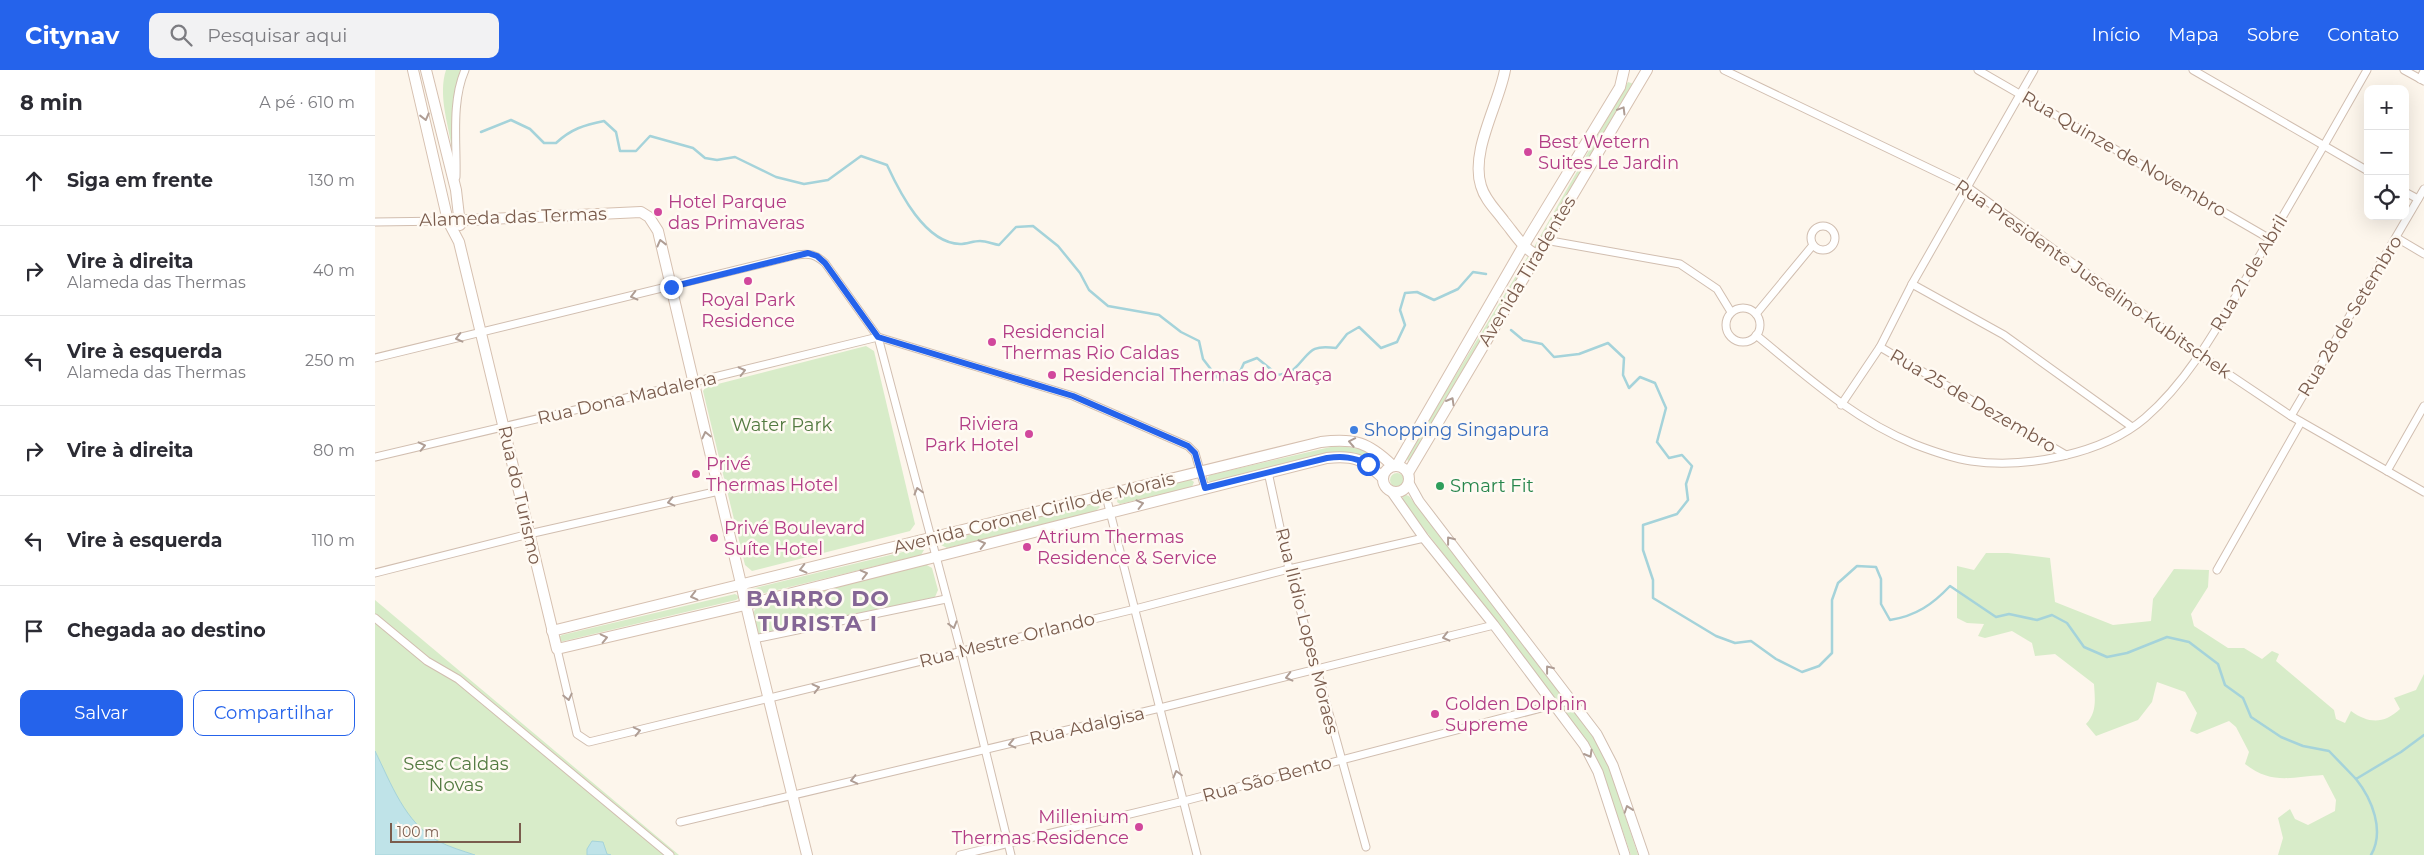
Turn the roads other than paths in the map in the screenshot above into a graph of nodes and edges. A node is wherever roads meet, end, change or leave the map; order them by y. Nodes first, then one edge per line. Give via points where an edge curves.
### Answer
1 (413, 70) edge
2 (426, 70) edge
3 (435, 70) edge
4 (465, 70) edge
5 (1505, 70) edge
6 (1647, 70) edge
7 (1725, 70) edge
8 (1978, 70) edge
9 (2034, 70) edge
10 (2193, 70) edge
11 (2367, 70) edge
12 (2404, 70) edge
13 (1623, 71) edge
14 (2424, 71) edge
15 (1640, 80) junction
16 (2422, 80) edge
17 (2020, 93) junction
18 (435, 102) junction
19 (2323, 146) junction
20 (2364, 169) edge
21 (1967, 186) junction
22 (2424, 189) edge
23 (455, 190) junction
24 (2409, 194) edge
25 (2418, 199) junction
26 (460, 220) junction
27 (448, 221) junction
28 (375, 222) edge
29 (2397, 238) junction
30 (2270, 239) junction
31 (1545, 240) junction
32 (459, 242) junction
33 (1524, 245) junction
34 (1813, 246) dead end
35 (1536, 254) junction
36 (2424, 254) edge
37 (1912, 284) junction
38 (671, 287) junction
39 (1731, 312) junction
40 (1756, 314) junction
41 (480, 333) junction
42 (1756, 335) junction
43 (878, 337) junction
44 (1880, 347) junction
45 (2200, 355) junction
46 (375, 358) edge
47 (694, 382) junction
48 (1841, 405) junction
49 (2424, 406) edge
50 (2291, 416) junction
51 (2301, 422) junction
52 (503, 426) junction
53 (2133, 427) junction
54 (1376, 450) junction
55 (2067, 455) junction
56 (375, 457) edge
57 (1368, 464) junction
58 (1395, 466) junction
59 (2387, 471) junction
60 (1200, 472) junction
61 (1269, 472) junction
62 (1383, 478) junction
63 (1409, 478) junction
64 (1205, 488) junction
65 (719, 491) junction
66 (1391, 491) junction
67 (2424, 492) edge
68 (1106, 496) junction
69 (1111, 512) junction
70 (529, 534) junction
71 (930, 538) junction
72 (1424, 538) junction
73 (935, 556) junction
74 (1289, 569) junction
75 (2217, 570) dead end
76 (375, 573) edge
77 (741, 584) junction
78 (945, 599) junction
79 (745, 605) junction
80 (1135, 609) junction
81 (375, 618) edge
82 (1494, 625) junction
83 (552, 631) junction
84 (754, 639) junction
85 (557, 649) junction
86 (961, 651) junction
87 (1316, 670) junction
88 (769, 700) junction
89 (1572, 700) junction
90 (1554, 705) junction
91 (1160, 708) junction
92 (589, 742) joint
93 (985, 750) junction
94 (1340, 759) junction
95 (792, 794) junction
96 (1184, 801) junction
97 (679, 822) dead end
98 (1009, 844) junction
99 (1365, 847) dead end
100 (670, 855) edge
101 (807, 855) edge
102 (960, 855) edge
103 (1011, 855) edge
104 (1197, 855) edge
105 (1625, 855) edge
106 (1644, 855) edge

1 -> 27 main road, Rua do Turismo
2 - 18 main road, Rua do Turismo
3 - 18 main road
4 - 23 street via 459,90
5 - 33 main road via 1487,128 1479,178 1487,199
6 - 15 main road, Avenida Tiradentes
7 - 21 street, Rua Presidente Juscelino Kubitschek
8 - 17 street, Rua Quinze de Novembro
9 - 17 street
10 - 19 street
11 - 19 street, Rua 21 de Abril
12 - 16 street
13 - 15 main road via 1631,80
13 - 33 main road, Avenida Tiradentes via 1620,87
14 - 16 street
31 -> 15 main road, Avenida Tiradentes
17 - 21 street
17 - 30 street, Rua Quinze de Novembro
18 - 23 main road, Rua do Turismo
19 - 20 street
19 - 30 street, Rua 21 de Abril
21 - 37 street
21 - 45 street, Rua Presidente Juscelino Kubitschek
22 - 25 street, Rua 28 de Setembro
23 - 26 main road, Rua do Turismo
24 - 25 street
25 - 29 street, Rua 28 de Setembro
26 - 27 main road, Alameda das Termas
26 - 32 main road, Rua do Turismo
38 -> 26 main road, Alameda das Termas via 658,231 649,217 641,212
27 - 28 street, Alameda das Termas
27 - 32 main road, Rua do Turismo
29 - 36 street
29 - 50 street, Rua 28 de Setembro
30 - 45 street, Rua 21 de Abril
31 - 35 main road, Avenida Tiradentes
31 - 39 street via 1680,264 1717,289
32 - 41 main road, Rua do Turismo
33 - 35 main road
33 - 58 main road, Avenida Tiradentes
34 - 40 street
63 -> 35 main road, Avenida Tiradentes
37 - 44 street
37 - 53 street via 2004,335
38 -> 41 street
38 - 43 street via 808,253 825,263
38 - 47 main road
39 - 40 street via 1742,308
39 - 42 street via 1726,321 1731,337 1741,342
40 - 42 street via 1760,325
41 -> 46 street
41 - 52 main road, Rua do Turismo
42 - 48 street, Rua 21 de Abril
47 -> 43 street, Rua Dona Madalena
43 - 60 street via 1073,396 1188,446 1195,453
71 -> 43 street
44 - 48 street
44 - 55 street, Rua 25 de Dezembro
45 - 50 street, Rua Presidente Juscelino Kubitschek
45 - 53 street, Rua 21 de Abril via 2160,403
47 - 52 street, Rua Dona Madalena
65 -> 47 main road
48 - 55 street, Rua 21 de Abril via 1912,443 1971,461 2029,461
49 - 59 street
50 - 51 street, Rua Presidente Juscelino Kubitschek
51 - 59 street, Rua Presidente Juscelino Kubitschek
51 - 75 street, Rua 28 de Setembro
56 -> 52 street, Rua Dona Madalena
52 - 70 main road, Rua do Turismo
53 - 55 street, Rua 21 de Abril via 2098,445
54 - 57 main road
54 - 58 main road, Avenida Coronel Cirilo de Morais
54 -> 60 main road, Avenida Coronel Cirilo de Morais via 1347,440 1321,442
57 - 61 main road, Avenida Coronel Cirilo de Morais via 1343,456
57 - 62 main road, Avenida Coronel Cirilo de Morais
58 - 62 main road via 1386,470
58 - 63 main road via 1404,468
59 - 67 street, Rua Presidente Juscelino Kubitschek
60 - 64 street
60 - 68 main road, Avenida Coronel Cirilo de Morais
61 - 64 main road, Avenida Coronel Cirilo de Morais
61 - 74 street, Rua Ilidio Lopes Moraes
62 - 66 main road
63 - 66 main road via 1400,492
89 -> 63 street via 1419,501
69 -> 64 main road, Avenida Coronel Cirilo de Morais
65 -> 70 street
65 - 77 main road
66 - 72 street
68 - 69 street
68 - 71 main road, Avenida Coronel Cirilo de Morais
73 -> 69 main road, Avenida Coronel Cirilo de Morais
69 - 80 street
70 - 76 street
70 - 83 main road, Rua do Turismo
71 - 73 street
71 -> 77 main road, Avenida Coronel Cirilo de Morais
72 - 74 street, Rua Mestre Orlando
72 - 82 street
73 - 78 street
79 -> 73 main road, Avenida Coronel Cirilo de Morais
74 - 80 street, Rua Mestre Orlando
74 - 87 street, Rua Ilidio Lopes Moraes
77 - 79 main road
77 -> 83 main road, Avenida Coronel Cirilo de Morais
78 - 84 street
78 -> 86 street
79 - 84 main road
85 -> 79 main road, Avenida Coronel Cirilo de Morais
80 - 86 street, Rua Mestre Orlando
80 - 91 street
81 - 100 street via 427,661 458,679
82 -> 87 street, Rua Adalgisa
82 - 90 street
83 - 85 main road, Rua do Turismo
84 - 88 main road
85 -> 92 street, Rua do Turismo via 577,734
88 -> 86 street, Rua Mestre Orlando
86 - 93 street
87 -> 91 street, Rua Adalgisa
87 - 94 street, Rua Ilidio Lopes Moraes
92 -> 88 street, Rua Mestre Orlando
88 - 95 main road
89 - 90 street, Rua São Bento
106 -> 89 street via 1613,765 1597,734
90 - 94 street, Rua São Bento
90 -> 105 street via 1592,758
91 -> 93 street, Rua Adalgisa
96 -> 91 street
93 -> 95 street, Rua Adalgisa
93 - 98 street
94 - 96 street, Rua São Bento
94 - 99 street, Rua Ilidio Lopes Moraes
95 - 97 street, Rua Adalgisa
95 - 101 main road
96 - 98 street, Rua São Bento
96 - 104 street
98 - 102 street, Rua São Bento
98 - 103 street

